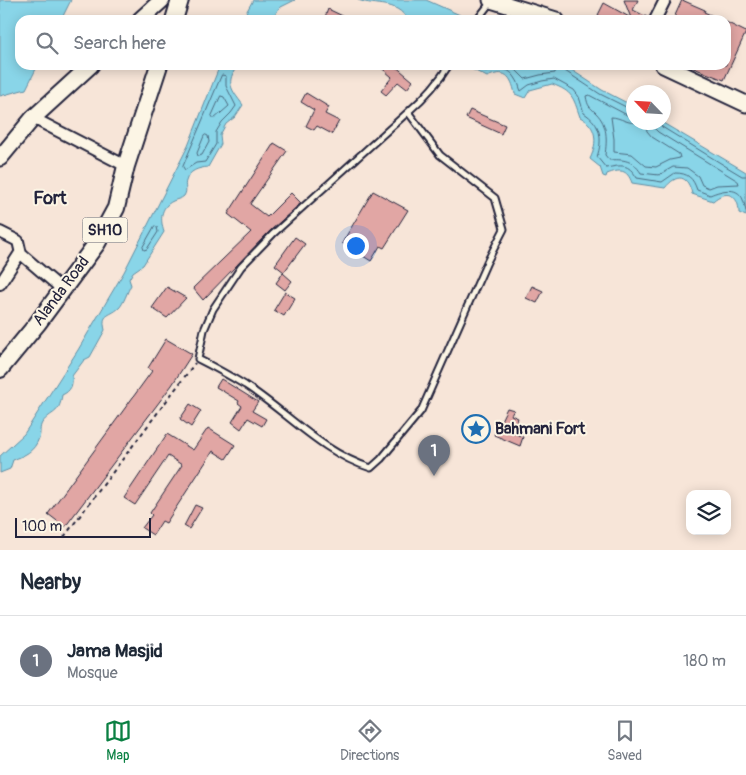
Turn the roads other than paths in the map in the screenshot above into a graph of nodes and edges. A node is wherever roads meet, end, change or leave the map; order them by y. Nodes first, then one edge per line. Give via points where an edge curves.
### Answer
1 (162, 0) edge
2 (180, 0) edge
3 (492, 0) edge
4 (665, 0) edge
5 (146, 15) edge
6 (176, 15) edge
7 (481, 15) edge
8 (540, 15) edge
9 (658, 15) edge
10 (86, 70) edge
11 (157, 70) edge
12 (446, 70) edge
13 (674, 70) edge
14 (746, 104) edge
15 (408, 112) junction
16 (33, 118) junction
17 (0, 158) edge
18 (126, 166) junction
19 (0, 232) edge
20 (20, 253) junction
21 (0, 284) edge
22 (63, 290) junction
23 (0, 369) edge

1 - 5 street
2 - 6 main road
3 - 7 lane
3 - 8 street
4 - 9 street
10 - 16 street
11 - 18 main road, Alanda Road / SH10
12 - 15 lane
13 - 14 street
15 - 15 lane via 241,267 213,309 198,358 246,386 299,427 371,468 421,411 504,229 495,198 440,154
16 - 17 street
16 - 18 street
18 - 22 main road, Alanda Road / SH10 via 116,208 97,243
19 - 20 street via 18,241
20 - 21 street
20 - 22 street
22 - 23 main road, Alanda Road / SH10

